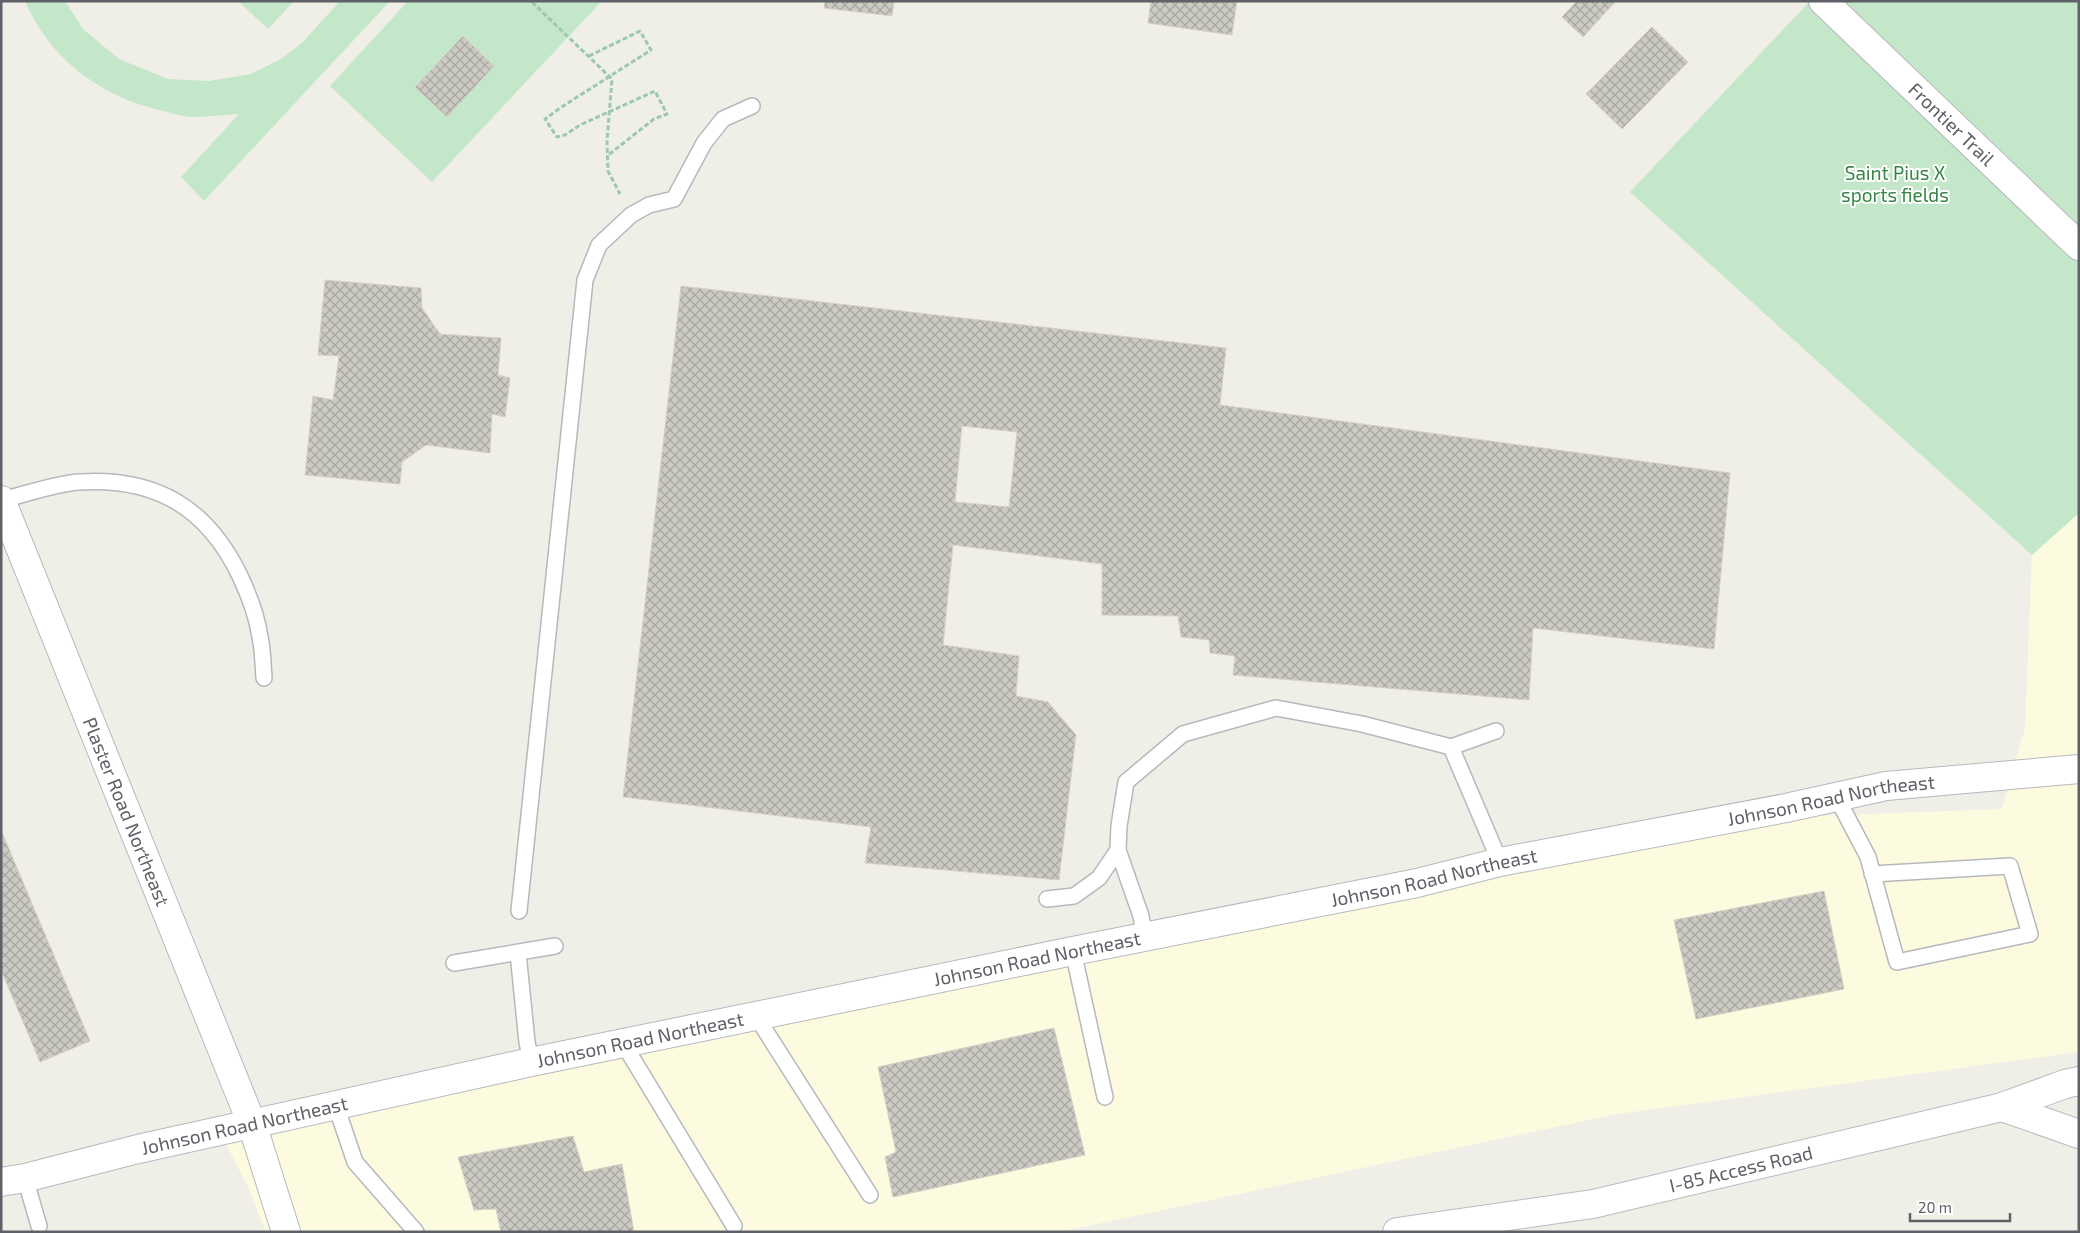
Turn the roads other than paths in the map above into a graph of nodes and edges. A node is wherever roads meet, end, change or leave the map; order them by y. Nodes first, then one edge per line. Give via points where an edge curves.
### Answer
1 (1823, 1) edge
2 (752, 106) dead end
3 (2079, 246) edge
4 (1, 500) edge
5 (264, 678) dead end
6 (1496, 731) dead end
7 (1452, 746) junction
8 (2079, 769) edge
9 (1836, 796) junction
10 (1118, 850) junction
11 (1500, 862) junction
12 (1872, 874) junction
13 (1047, 899) dead end
14 (519, 910) dead end
15 (1146, 938) junction
16 (555, 946) dead end
17 (1073, 951) junction
18 (518, 953) junction
19 (454, 963) dead end
20 (756, 1016) junction
21 (623, 1043) junction
22 (531, 1062) junction
23 (2079, 1081) edge
24 (1106, 1097) dead end
25 (336, 1106) junction
26 (2002, 1107) junction
27 (252, 1124) junction
28 (2079, 1134) edge
29 (13, 1180) edge
30 (870, 1195) dead end
31 (39, 1226) dead end
32 (734, 1226) dead end
33 (286, 1232) edge
34 (416, 1232) edge
35 (1397, 1232) edge

1 - 3 street, Frontier Trail
2 - 14 lane via 723,119 704,143 674,199 650,205 631,215 599,245 585,280
4 - 5 lane via 77,482 122,482 154,490 184,506 204,521 217,537 232,558 249,594 260,636
4 - 27 street, Plaster Road Northeast
6 - 7 lane
7 - 10 lane via 1362,724 1276,708 1183,734 1126,782
7 - 11 lane
8 - 9 street, Johnson Road Northeast via 1886,786
9 - 11 street, Johnson Road Northeast
9 - 12 lane via 1868,857
10 - 13 lane via 1100,878 1074,896
10 - 15 lane
11 - 15 street, Johnson Road Northeast via 1417,883
12 - 12 lane via 1897,962 2030,934 2010,866
15 - 17 street, Johnson Road Northeast
16 - 18 lane
17 - 20 street, Johnson Road Northeast
17 - 24 lane
18 - 19 lane
18 - 22 lane
20 - 21 street, Johnson Road Northeast
20 - 30 lane
21 - 22 street, Johnson Road Northeast
21 - 32 lane
22 - 25 street, Johnson Road Northeast
23 - 26 street, I-85 Access Road
25 - 27 street, Johnson Road Northeast
25 - 34 lane via 355,1162
26 - 28 street
26 - 35 street, I-85 Access Road via 1593,1204
27 - 29 street, Johnson Road Northeast via 138,1148
27 - 33 street, Plaster Road Northeast
29 - 31 lane

